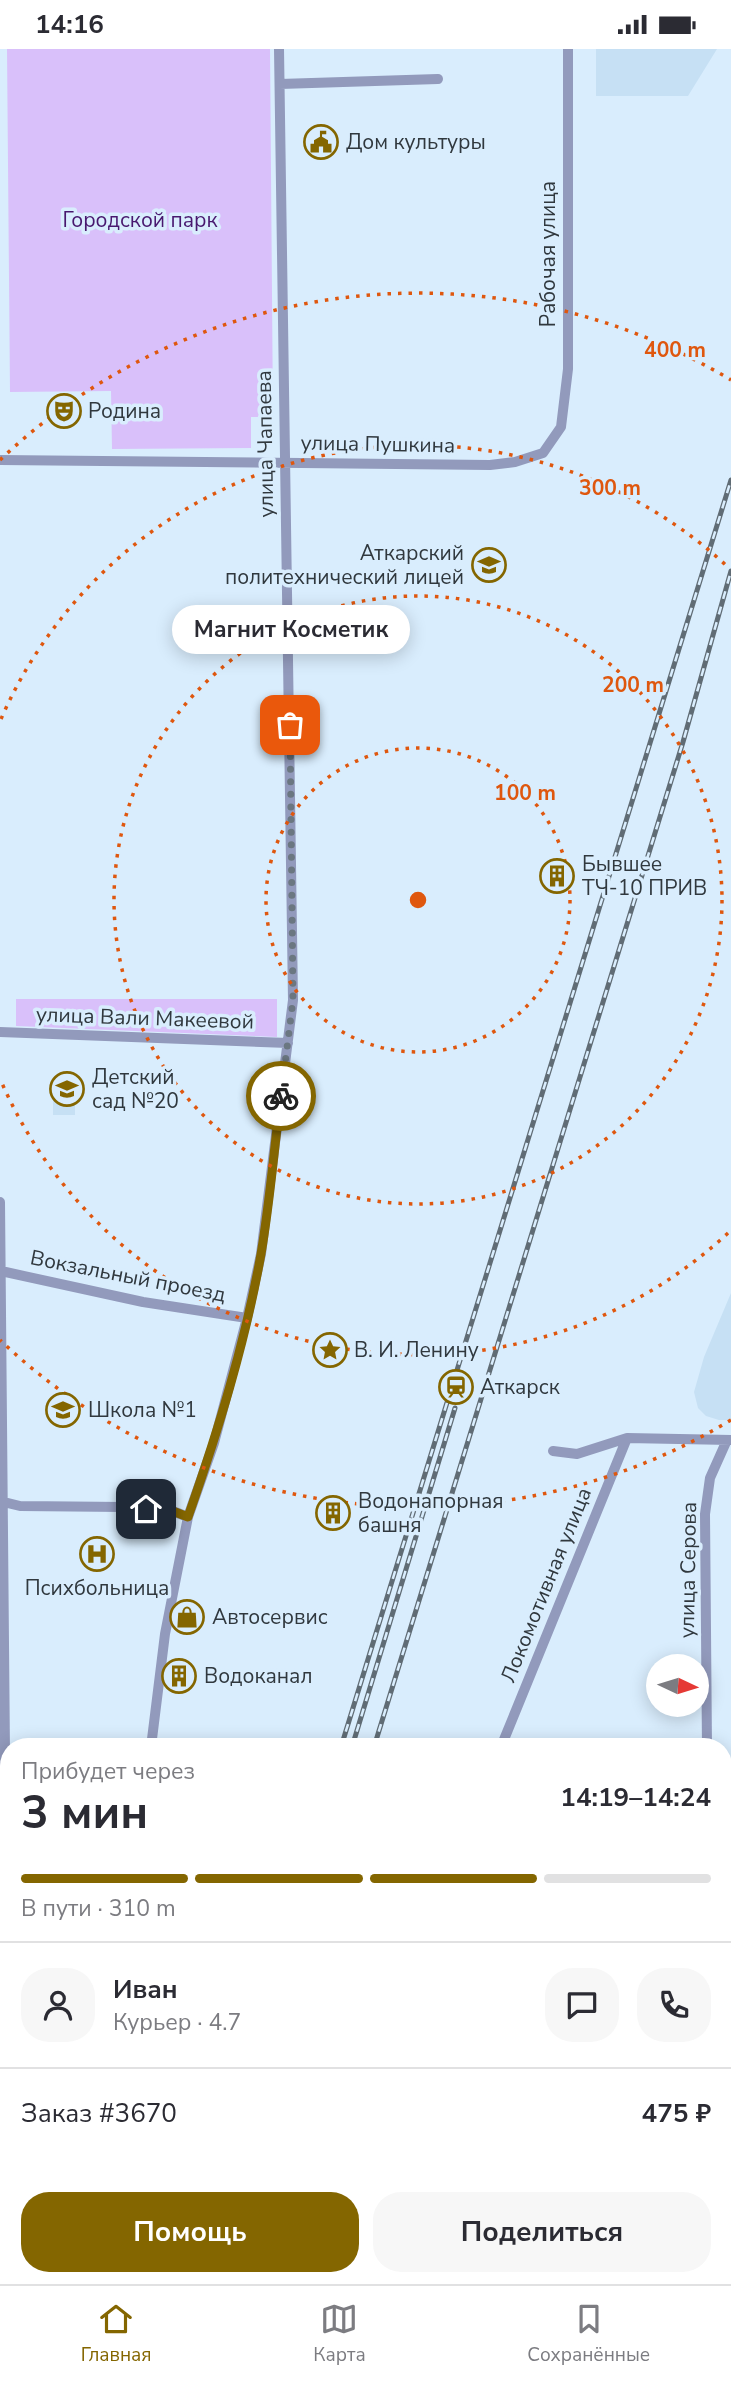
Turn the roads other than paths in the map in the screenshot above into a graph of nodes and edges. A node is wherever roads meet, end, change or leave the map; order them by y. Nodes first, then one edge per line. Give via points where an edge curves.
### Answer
1 (279, 49) edge
2 (568, 49) edge
3 (438, 79) dead end
4 (280, 84) junction
5 (543, 453) joint
6 (0, 460) edge
7 (284, 461) junction
8 (0, 1033) edge
9 (288, 1043) junction
10 (0, 1202) edge
11 (2, 1271) edge
12 (247, 1318) junction
13 (627, 1438) junction
14 (729, 1440) edge
15 (553, 1451) dead end
16 (1, 1501) edge
17 (188, 1517) junction
18 (3, 1738) edge
19 (152, 1738) edge
20 (505, 1738) edge
21 (707, 1738) edge

1 - 4 street, улица Чапаева
2 - 5 street, Рабочая улица via 568,369 561,427
3 - 4 street
4 - 7 street, улица Чапаева
5 - 7 street, улица Пушкина via 490,465
6 - 7 street, улица Пушкина
7 - 9 street, улица Чапаева via 293,986
8 - 9 street, улица Вали Макеевой
9 - 12 street, улица Чапаева via 261,1254
10 - 11 street
11 - 12 street, Вокзальный проезд via 143,1302
11 - 16 street
12 - 17 street, улица Чапаева via 214,1443
13 - 14 street
13 - 15 street via 577,1454
13 - 20 street, Локомотивная улица
14 - 21 street, улица Серова via 710,1478 705,1514
16 - 17 street via 20,1506 170,1510
16 - 18 street
17 - 19 street, улица Чапаева via 165,1634

